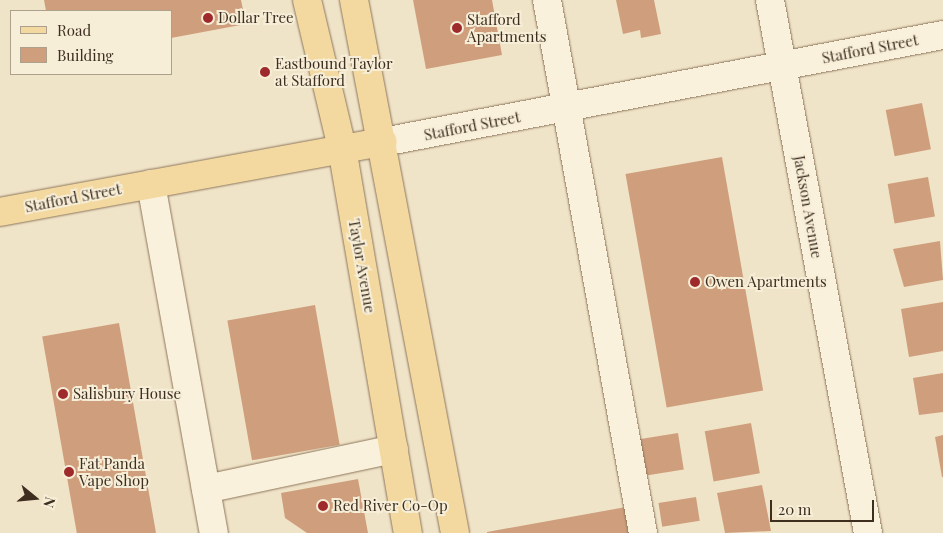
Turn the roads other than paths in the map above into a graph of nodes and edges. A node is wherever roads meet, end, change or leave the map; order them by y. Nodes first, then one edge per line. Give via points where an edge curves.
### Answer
1 (307, 0) edge
2 (354, 0) edge
3 (547, 0) edge
4 (770, 0) edge
5 (943, 35) edge
6 (781, 65) junction
7 (564, 108) junction
8 (382, 142) junction
9 (342, 148) junction
10 (151, 184) junction
11 (0, 212) edge
12 (394, 449) junction
13 (206, 489) junction
14 (214, 533) edge
15 (408, 533) edge
16 (455, 533) edge
17 (643, 533) edge
18 (868, 533) edge

1 - 9 main road, Taylor Avenue
2 - 8 main road
3 - 7 street
4 - 6 street, Jackson Avenue
5 - 6 street, Stafford Street
6 - 7 street, Stafford Street
6 - 18 street, Jackson Avenue
7 - 8 street, Stafford Street
7 - 17 street
8 - 9 main road, Stafford Street
8 - 16 main road
9 - 10 main road, Stafford Street
9 - 12 main road, Taylor Avenue
10 - 11 main road, Stafford Street
10 - 13 street
12 - 13 street
12 - 15 main road, Taylor Avenue
13 - 14 street

